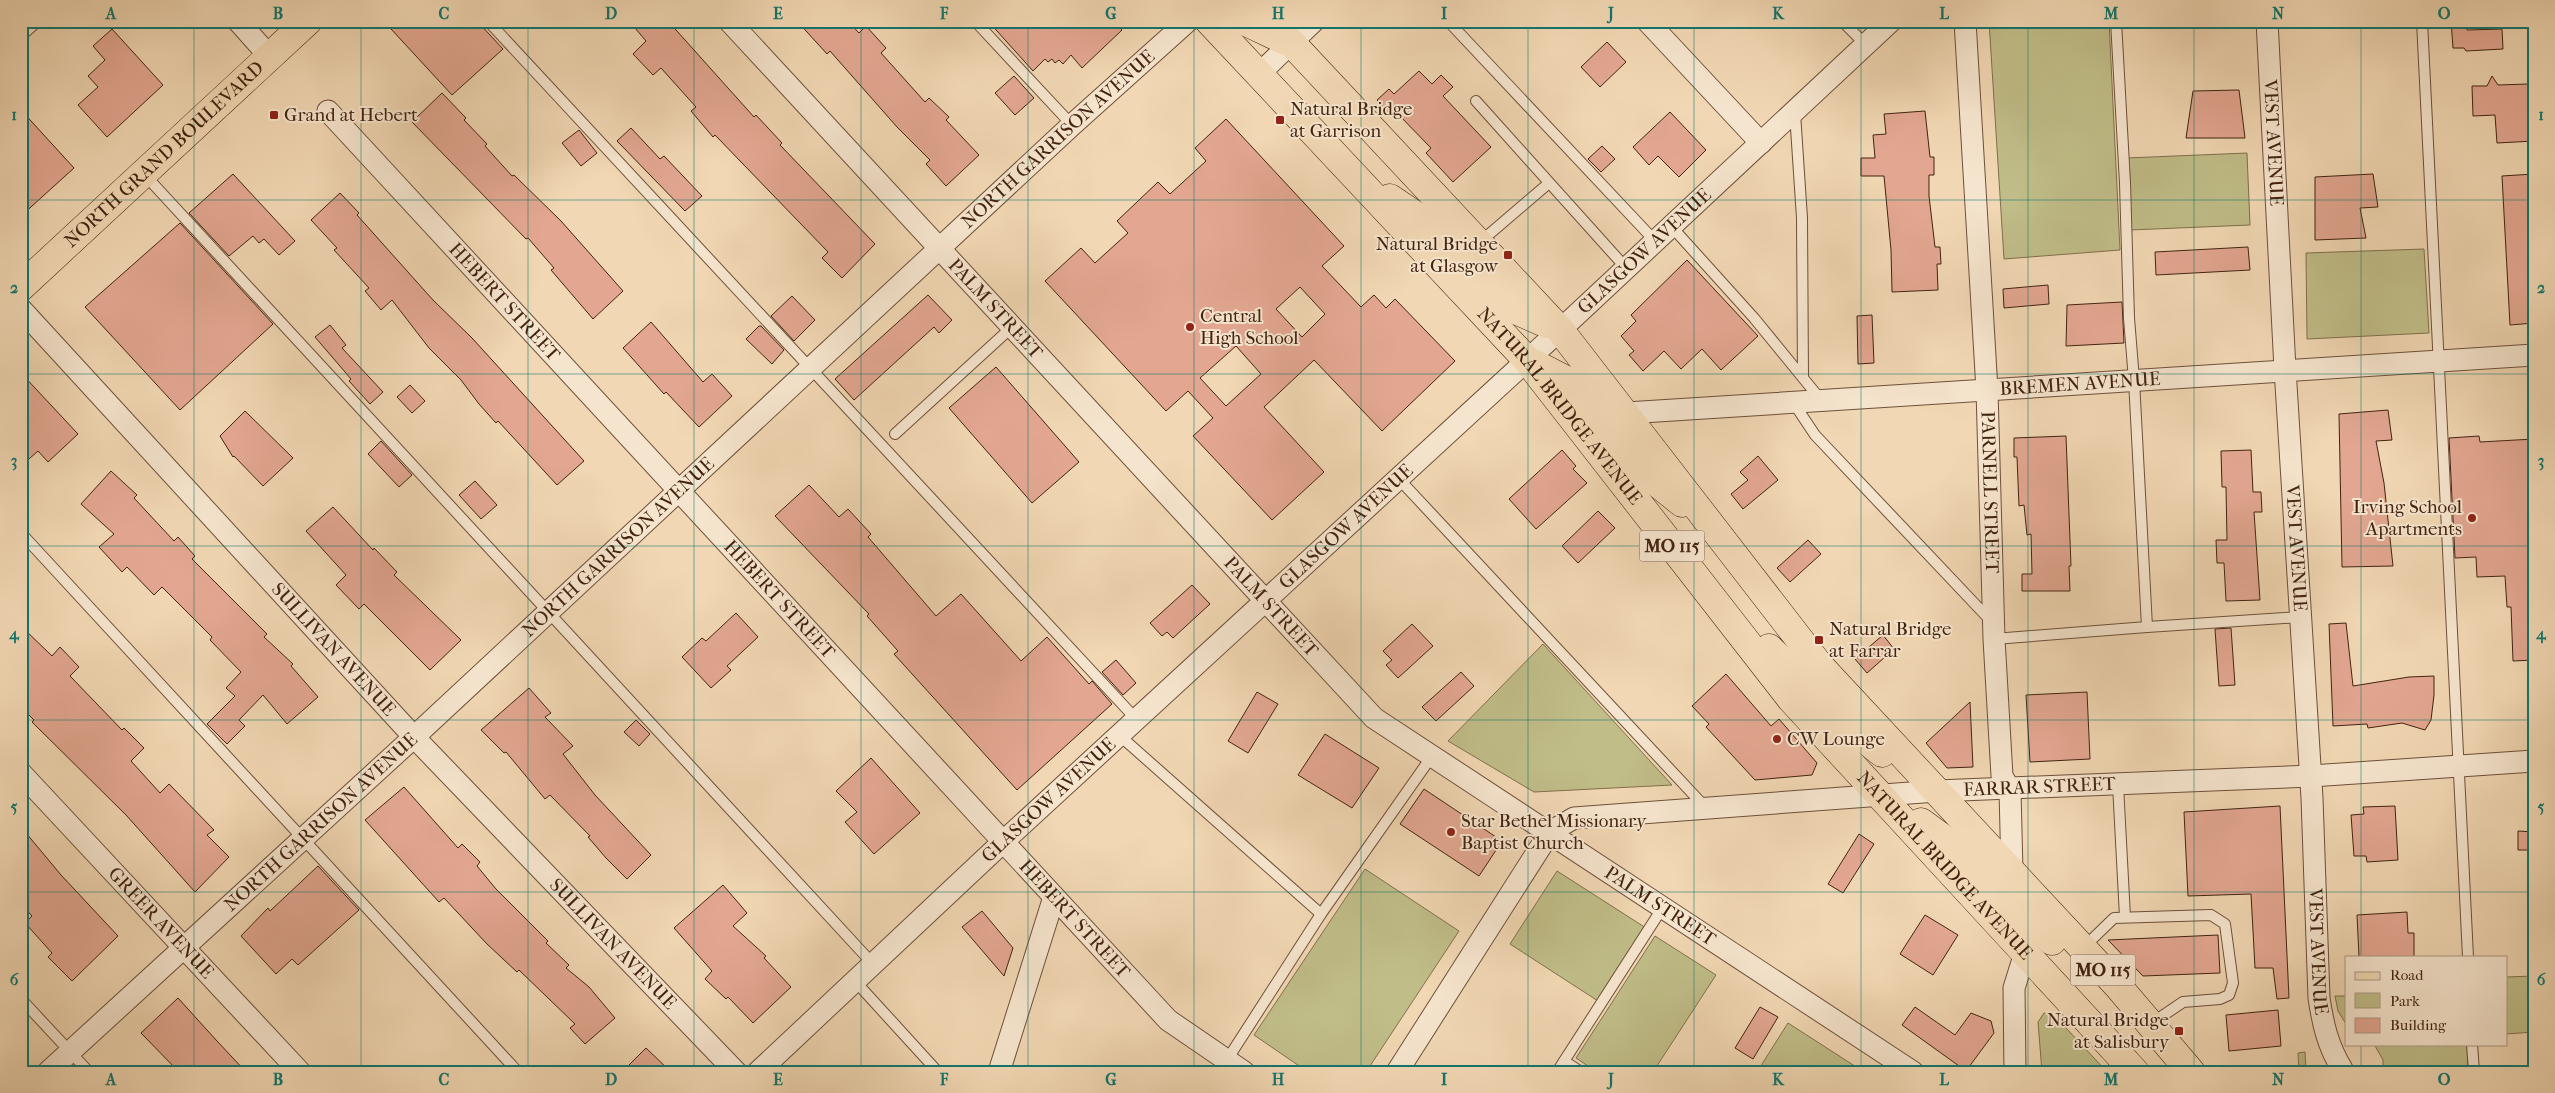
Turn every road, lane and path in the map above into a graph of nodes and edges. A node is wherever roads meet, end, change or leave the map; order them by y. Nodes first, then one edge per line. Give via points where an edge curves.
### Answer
1 (38, 21) edge
2 (238, 21) edge
3 (308, 21) edge
4 (488, 21) edge
5 (729, 21) edge
6 (975, 21) edge
7 (1188, 21) edge
8 (1209, 21) edge
9 (1244, 21) edge
10 (1271, 21) edge
11 (1314, 21) edge
12 (1448, 21) edge
13 (1648, 21) edge
14 (1842, 21) edge
15 (1891, 21) edge
16 (1965, 21) edge
17 (2116, 21) edge
18 (2267, 21) edge
19 (2422, 21) edge
20 (21, 36) edge
21 (1291, 43) junction
22 (1867, 46) junction
23 (270, 57) junction
24 (1258, 74) junction
25 (1476, 101) dead end
26 (328, 111) dead end
27 (1795, 112) junction
28 (1072, 125) junction
29 (1761, 143) junction
30 (1351, 172) junction
31 (144, 174) junction
32 (1549, 183) junction
33 (1671, 226) junction
34 (1655, 241) junction
35 (1478, 244) junction
36 (940, 250) junction
37 (1626, 268) junction
38 (21, 287) edge
39 (21, 309) edge
40 (1012, 327) junction
41 (1560, 330) junction
42 (2534, 355) edge
43 (1527, 360) junction
44 (2438, 360) junction
45 (2285, 369) junction
46 (810, 370) junction
47 (1803, 377) junction
48 (2134, 380) junction
49 (1986, 390) junction
50 (1822, 400) junction
51 (1793, 402) junction
52 (1626, 413) junction
53 (895, 434) dead end
54 (1398, 478) junction
55 (680, 490) junction
56 (1716, 530) junction
57 (21, 534) edge
58 (1713, 599) junction
59 (1264, 600) junction
60 (548, 612) junction
61 (2301, 617) junction
62 (2147, 627) junction
63 (1994, 631) junction
64 (1136, 719) junction
65 (1119, 735) junction
66 (414, 737) junction
67 (1432, 756) junction
68 (2534, 762) edge
69 (2459, 766) junction
70 (21, 773) edge
71 (2311, 776) junction
72 (2118, 785) junction
73 (2010, 790) junction
74 (1937, 791) junction
75 (1881, 795) junction
76 (1707, 809) junction
77 (1550, 832) junction
78 (303, 838) junction
79 (1004, 841) junction
80 (2012, 872) junction
81 (1054, 897) junction
82 (1663, 907) junction
83 (1321, 914) junction
84 (2124, 917) junction
85 (183, 948) junction
86 (2082, 948) junction
87 (2026, 953) junction
88 (2468, 956) edge
89 (873, 964) junction
90 (855, 981) junction
91 (2117, 985) junction
92 (21, 999) edge
93 (2152, 1024) junction
94 (2472, 1046) edge
95 (70, 1051) junction
96 (1564, 1061) junction
97 (1235, 1066) edge
98 (2342, 1070) dead end
99 (48, 1072) edge
100 (89, 1072) edge
101 (300, 1072) edge
102 (518, 1072) edge
103 (736, 1072) edge
104 (758, 1072) edge
105 (938, 1072) edge
106 (999, 1072) edge
107 (1397, 1072) edge
108 (1557, 1072) edge
109 (1581, 1072) edge
110 (1912, 1072) edge
111 (2015, 1072) edge
112 (2135, 1072) edge
113 (2192, 1072) edge
114 (2474, 1072) edge

1 - 20 lane
2 - 23 street
3 - 23 main road, NORTH GRAND BOULEVARD
4 - 46 lane
5 - 36 street, PALM STREET
6 - 28 lane
7 - 28 street, NORTH GARRISON AVENUE
8 - 24 main road, NATURAL BRIDGE AVENUE / MO 115
9 - 21 main road
10 - 21 main road, MO 115
11 - 21 street
12 - 34 lane
13 - 29 street
14 - 22 lane
15 - 22 street, GLASGOW AVENUE
16 - 49 street, PARNELL STREET
17 - 48 lane
18 - 45 street, VEST AVENUE
19 - 44 lane
21 - 24 street
21 - 35 main road, MO 115
22 - 27 street, GLASGOW AVENUE
23 - 31 main road, NORTH GRAND BOULEVARD
24 - 30 main road, NATURAL BRIDGE AVENUE / MO 115
25 - 32 lane
26 - 55 street, HEBERT STREET
27 - 29 street, GLASGOW AVENUE
27 - 47 lane via 1802,218
28 - 36 street, NORTH GARRISON AVENUE
29 - 33 street, GLASGOW AVENUE
30 - 41 main road via 1421,219 1506,306
30 - 43 main road, NATURAL BRIDGE AVENUE / MO 115
31 - 38 main road, NORTH GRAND BOULEVARD
31 - 60 lane
32 - 35 lane
32 - 37 lane
33 - 34 street, GLASGOW AVENUE
33 - 47 lane
34 - 37 street, GLASGOW AVENUE
35 - 41 main road, MO 115
36 - 40 street, PALM STREET
36 - 46 street, NORTH GARRISON AVENUE
37 - 41 street, GLASGOW AVENUE
39 - 66 street, SULLIVAN AVENUE
40 - 53 lane
40 - 59 street, PALM STREET
41 - 43 street, GLASGOW AVENUE
41 - 52 main road, MO 115
42 - 44 street, BREMEN AVENUE
43 - 54 street, GLASGOW AVENUE
43 - 56 main road via 1572,383 1651,478
43 - 58 main road, NATURAL BRIDGE AVENUE / MO 115
44 - 45 street, BREMEN AVENUE
44 - 69 lane
45 - 48 street, BREMEN AVENUE
45 - 61 street, VEST AVENUE
46 - 55 street, NORTH GARRISON AVENUE
46 - 64 lane
47 - 50 lane
48 - 49 street, BREMEN AVENUE
48 - 62 lane
49 - 50 street, BREMEN AVENUE
49 - 63 street, PARNELL STREET
50 - 51 street, BREMEN AVENUE
51 - 52 street, BREMEN AVENUE
51 - 63 lane via 1815,435
52 - 56 main road, MO 115
54 - 59 street, GLASGOW AVENUE
54 - 76 lane
55 - 60 street, NORTH GARRISON AVENUE
55 - 79 street, HEBERT STREET
56 - 74 main road, MO 115 via 1820,666
57 - 78 lane
58 - 74 main road via 1767,646 1850,728
58 - 75 main road, NATURAL BRIDGE AVENUE / MO 115 via 1791,699
59 - 64 street, GLASGOW AVENUE
59 - 67 street, PALM STREET via 1374,718
60 - 66 street, NORTH GARRISON AVENUE
60 - 89 lane
61 - 62 lane
61 - 71 street, VEST AVENUE
62 - 63 lane
63 - 73 street, PARNELL STREET via 2002,776
64 - 65 street, GLASGOW AVENUE
65 - 79 street, GLASGOW AVENUE
65 - 83 lane
66 - 78 street, NORTH GARRISON AVENUE
66 - 103 street, SULLIVAN AVENUE
67 - 77 street, PALM STREET
67 - 83 lane
68 - 69 street, FARRAR STREET
69 - 71 street, FARRAR STREET
69 - 88 lane
70 - 85 street, GREER AVENUE
71 - 72 street, FARRAR STREET
71 - 98 street, VEST AVENUE via 2319,998 2330,1050
72 - 73 street, FARRAR STREET
72 - 84 lane
73 - 74 street, FARRAR STREET
73 - 80 street, PARNELL STREET
74 - 75 street, FARRAR STREET
74 - 80 main road, MO 115
75 - 76 street, FARRAR STREET
75 - 87 main road, NATURAL BRIDGE AVENUE / MO 115
75 - 91 main road via 1967,856 2051,940
76 - 77 street, FARRAR STREET via 1574,818
77 - 82 street, PALM STREET
77 - 107 street
78 - 85 street, NORTH GARRISON AVENUE
78 - 102 lane
79 - 81 street, HEBERT STREET
79 - 89 street, GLASGOW AVENUE
80 - 86 main road, MO 115
81 - 97 street, HEBERT STREET via 1168,1020
81 - 106 street
82 - 96 lane
82 - 110 street, PALM STREET
83 - 97 lane
84 - 86 lane via 2114,918
84 - 93 lane via 2211,915 2220,919 2228,930 2233,983 2229,995 2220,999 2183,1002
85 - 95 street, NORTH GARRISON AVENUE
85 - 101 street, GREER AVENUE
86 - 91 main road, MO 115
87 - 111 street via 2014,988
87 - 112 main road, NATURAL BRIDGE AVENUE / MO 115
89 - 90 street, GLASGOW AVENUE
90 - 104 street, GLASGOW AVENUE
90 - 105 lane
91 - 93 main road, MO 115
92 - 95 lane
93 - 113 main road, MO 115
94 - 114 lane
95 - 99 street, NORTH GARRISON AVENUE
95 - 100 lane
96 - 108 lane
96 - 109 lane

